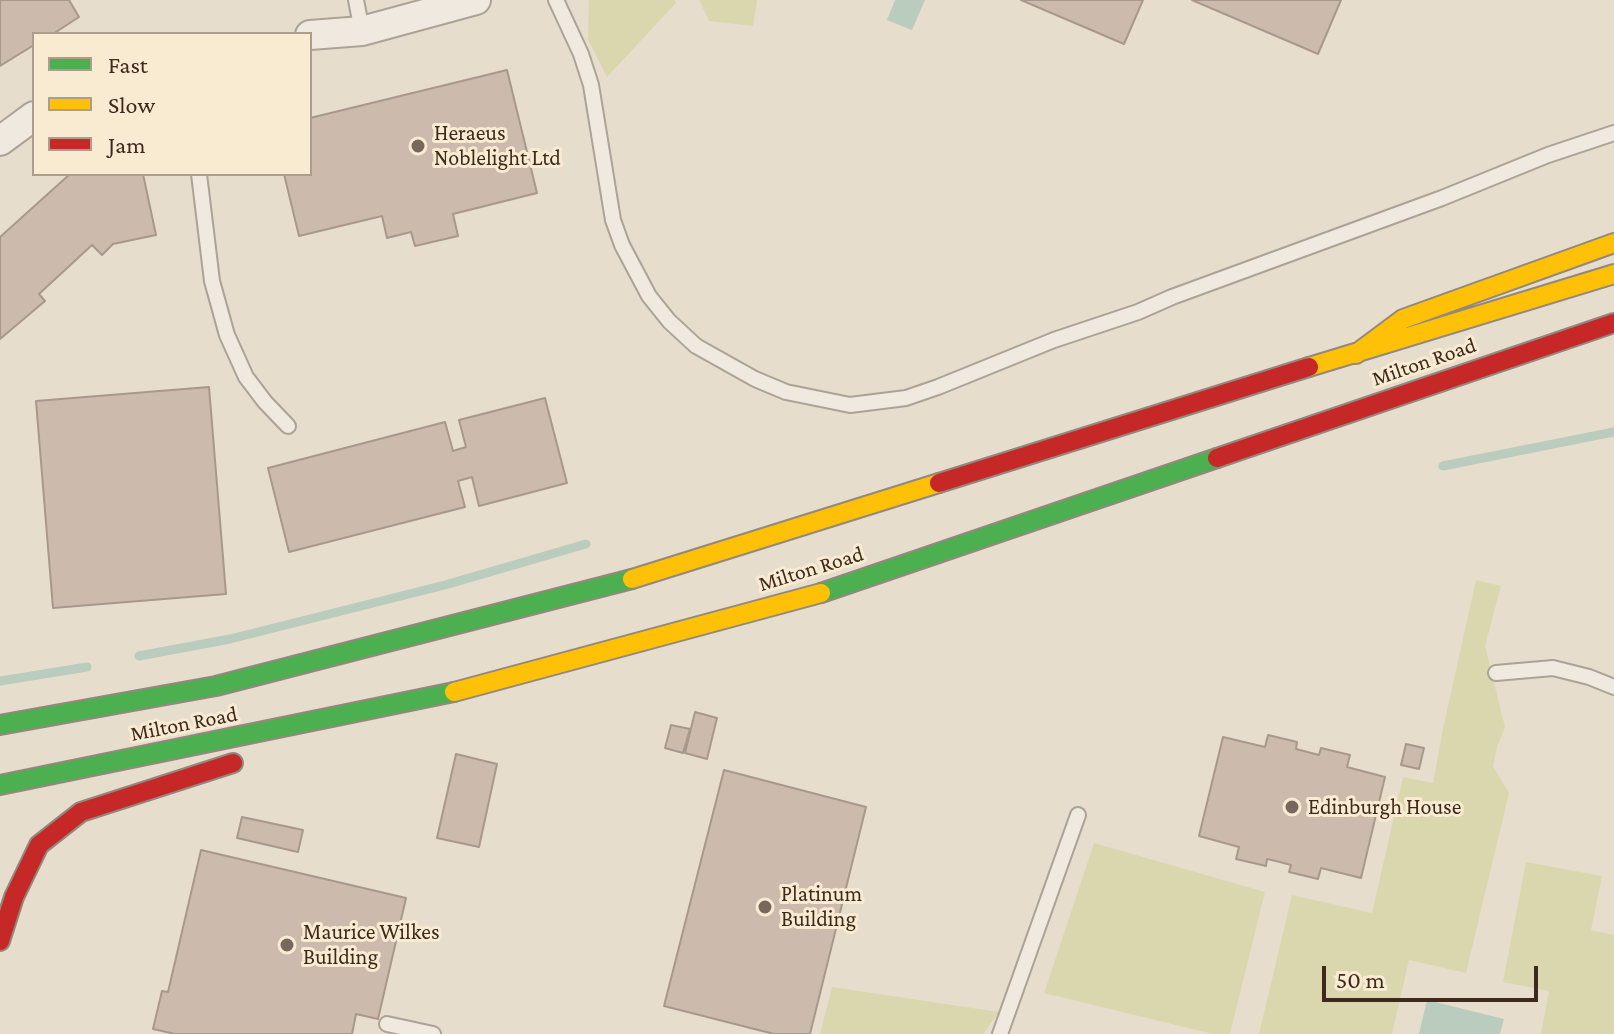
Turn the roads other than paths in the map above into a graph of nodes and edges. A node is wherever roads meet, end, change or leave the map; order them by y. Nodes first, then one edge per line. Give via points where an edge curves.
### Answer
1 (356, 0) edge
2 (476, 0) edge
3 (556, 0) edge
4 (362, 31) junction
5 (312, 35) edge
6 (32, 117) edge
7 (1614, 133) edge
8 (0, 141) edge
9 (199, 176) edge
10 (1614, 243) edge
11 (1614, 274) edge
12 (1614, 323) edge
13 (1356, 354) junction
14 (288, 426) dead end
15 (1496, 673) dead end
16 (1614, 687) edge
17 (445, 695) junction
18 (0, 725) edge
19 (293, 744) dead end
20 (248, 759) dead end
21 (0, 785) edge
22 (1078, 815) dead end
23 (0, 941) edge
24 (387, 1024) dead end
25 (433, 1034) edge
26 (1000, 1034) edge

1 - 4 lane
2 - 4 street
3 - 7 lane via 591,85 613,220 649,296 696,346 755,379 786,392 850,405 906,398 938,387
4 - 5 street
6 - 8 street
9 - 14 lane via 212,281 227,335 246,377
10 - 13 main road via 1403,319
11 - 13 main road, Milton Road
12 - 17 main road, Milton Road via 808,597
13 - 18 main road, Milton Road via 654,573 216,686
15 - 16 lane via 1553,668
17 - 19 main road
17 - 21 main road, Milton Road
20 - 23 main road via 81,812 39,845
22 - 26 lane
24 - 25 lane

